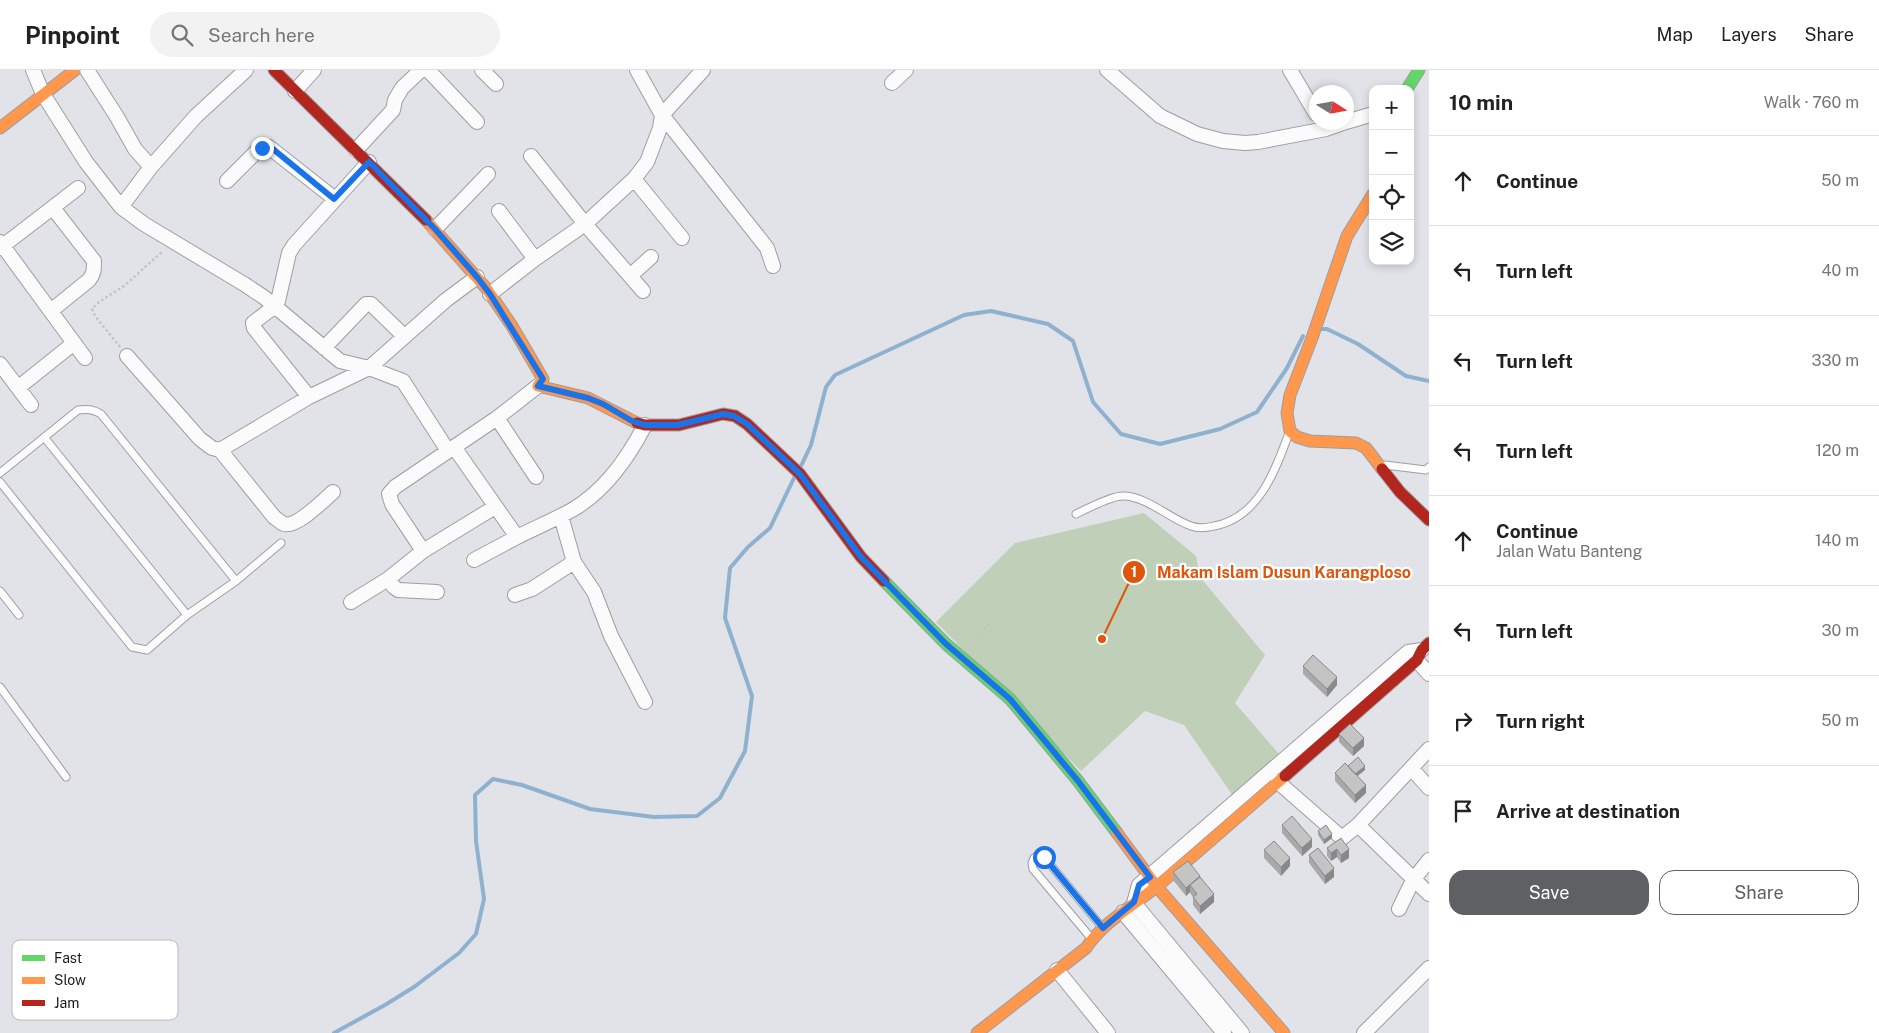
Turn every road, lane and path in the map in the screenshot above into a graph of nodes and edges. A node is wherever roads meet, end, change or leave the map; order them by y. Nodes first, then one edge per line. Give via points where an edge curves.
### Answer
1 (33, 70) edge
2 (75, 70) edge
3 (87, 70) edge
4 (246, 70) edge
5 (274, 70) edge
6 (314, 70) edge
7 (421, 70) edge
8 (428, 70) edge
9 (482, 70) edge
10 (637, 70) edge
11 (703, 70) edge
12 (906, 70) edge
13 (1107, 70) edge
14 (1290, 70) edge
15 (1419, 70) edge
16 (892, 83) dead end
17 (496, 84) dead end
18 (1410, 85) edge
19 (46, 91) junction
20 (295, 91) junction
21 (1309, 102) edge
22 (662, 114) junction
23 (1369, 115) edge
24 (1354, 120) edge
25 (477, 122) dead end
26 (0, 128) edge
27 (1309, 129) edge
28 (356, 150) junction
29 (531, 156) dead end
30 (369, 162) junction
31 (151, 167) junction
32 (488, 174) dead end
33 (634, 179) junction
34 (227, 182) dead end
35 (78, 188) dead end
36 (334, 199) junction
37 (1369, 200) edge
38 (125, 203) junction
39 (53, 208) junction
40 (499, 211) dead end
41 (585, 224) junction
42 (435, 229) junction
43 (682, 238) dead end
44 (173, 241) junction
45 (1, 245) edge
46 (651, 257) dead end
47 (535, 259) junction
48 (773, 266) dead end
49 (630, 276) junction
50 (477, 277) junction
51 (643, 291) dead end
52 (490, 294) junction
53 (276, 304) junction
54 (52, 310) junction
55 (404, 336) junction
56 (74, 343) junction
57 (326, 346) junction
58 (127, 356) joint
59 (85, 358) dead end
60 (0, 364) edge
61 (372, 365) junction
62 (540, 379) junction
63 (19, 387) junction
64 (309, 397) junction
65 (30, 405) dead end
66 (497, 418) junction
67 (645, 425) junction
68 (1290, 431) junction
69 (44, 437) junction
70 (451, 449) junction
71 (220, 450) junction
72 (1380, 465) junction
73 (1429, 467) edge
74 (0, 473) edge
75 (536, 477) dead end
76 (0, 482) edge
77 (333, 492) dead end
78 (496, 507) junction
79 (1076, 514) dead end
80 (561, 516) junction
81 (1429, 520) edge
82 (516, 537) junction
83 (281, 543) dead end
84 (423, 551) junction
85 (474, 560) dead end
86 (574, 562) junction
87 (388, 579) junction
88 (236, 582) junction
89 (0, 591) edge
90 (437, 592) dead end
91 (515, 595) dead end
92 (351, 602) dead end
93 (19, 615) dead end
94 (188, 615) junction
95 (995, 619) dead end
96 (1419, 651) edge
97 (958, 654) junction
98 (1429, 674) edge
99 (0, 686) edge
100 (645, 702) dead end
101 (1429, 749) edge
102 (1411, 768) junction
103 (66, 777) dead end
104 (1278, 782) junction
105 (1429, 788) edge
106 (1358, 825) junction
107 (1429, 860) edge
108 (1414, 880) junction
109 (1154, 882) junction
110 (1429, 894) edge
111 (1134, 902) junction
112 (1399, 909) dead end
113 (1123, 912) junction
114 (1103, 928) junction
115 (1091, 938) junction
116 (1429, 968) edge
117 (1057, 970) junction
118 (1105, 1032) edge
119 (977, 1033) edge
120 (1224, 1033) edge
121 (1242, 1033) edge
122 (1284, 1033) edge
123 (1364, 1033) edge

1 - 19 street
2 - 19 street
3 - 31 street via 135,149
4 - 31 street via 196,116
5 - 20 street
6 - 20 street
7 - 28 street via 402,88 393,110
8 - 25 street
9 - 17 street
10 - 22 street
11 - 22 street
12 - 16 street
13 - 27 street via 1160,116 1197,134 1245,144
14 - 21 street
15 - 18 street
19 - 26 street
19 - 38 street via 86,162
20 - 28 street
22 - 33 street via 647,162
22 - 48 street via 767,248
23 - 24 street
28 - 30 street
29 - 41 street
30 - 36 street
30 - 42 street
31 - 38 street
32 - 42 street
33 - 41 street
33 - 43 street
34 - 36 street via 257,151 269,147
35 - 39 street
36 - 53 street via 289,253
37 - 68 street via 1347,236 1290,395 1287,413
38 - 44 street
39 - 45 street
39 - 54 street via 94,261 94,269 89,280
40 - 47 street
41 - 47 street
41 - 49 street
42 - 50 street
44 - 53 street
44 - 58 path via 92,310
45 - 54 street
46 - 49 street
47 - 52 street
49 - 51 street
50 - 52 street
50 - 55 street
52 - 62 street
53 - 57 street
53 - 64 street via 253,323 254,328
54 - 56 street
55 - 57 street via 371,304 366,304
55 - 61 street
56 - 59 street
56 - 63 street
57 - 61 street via 340,361
58 - 71 street via 200,439
60 - 63 street
61 - 64 street
61 - 70 street via 404,381
62 - 66 street
62 - 67 street
63 - 65 street
64 - 71 street
66 - 70 street
66 - 75 street
67 - 80 street via 614,474 586,501
67 - 97 street via 678,425 718,414 728,414 747,424 800,474 861,557
68 - 72 street via 1310,441 1356,443 1366,448
68 - 79 lane via 1272,475 1253,506 1227,524 1202,528 1191,526 1138,499 1121,496
69 - 74 lane
69 - 88 lane via 78,410 91,409 101,414
69 - 94 lane
70 - 78 street
70 - 84 street via 394,486 389,494 392,504
71 - 77 street via 274,517 284,524 299,520
72 - 73 lane via 1426,470
72 - 81 street via 1400,492
76 - 94 lane via 132,647 147,650
78 - 82 street
78 - 84 street
80 - 82 street
80 - 86 street
82 - 85 street
83 - 88 lane
84 - 87 street
86 - 91 street
86 - 100 street via 594,592 611,636
87 - 90 street via 398,590
87 - 92 street
88 - 94 lane
89 - 93 lane
95 - 97 path
96 - 98 street
96 - 104 street
96 - 109 street
97 - 109 street via 1010,699 1036,729
99 - 103 lane
101 - 102 street
102 - 105 street
102 - 106 street
104 - 106 street via 1340,837 1344,838
104 - 109 street
106 - 108 street
107 - 108 street
108 - 110 street
108 - 112 street
109 - 111 street via 1139,885
109 - 122 street
111 - 113 street
111 - 121 street
113 - 114 street
113 - 120 street
114 - 115 street
114 - 115 lane via 1044,857 1040,854 1034,858 1033,869
115 - 117 street via 1086,948
116 - 123 street
117 - 118 street
117 - 119 street

